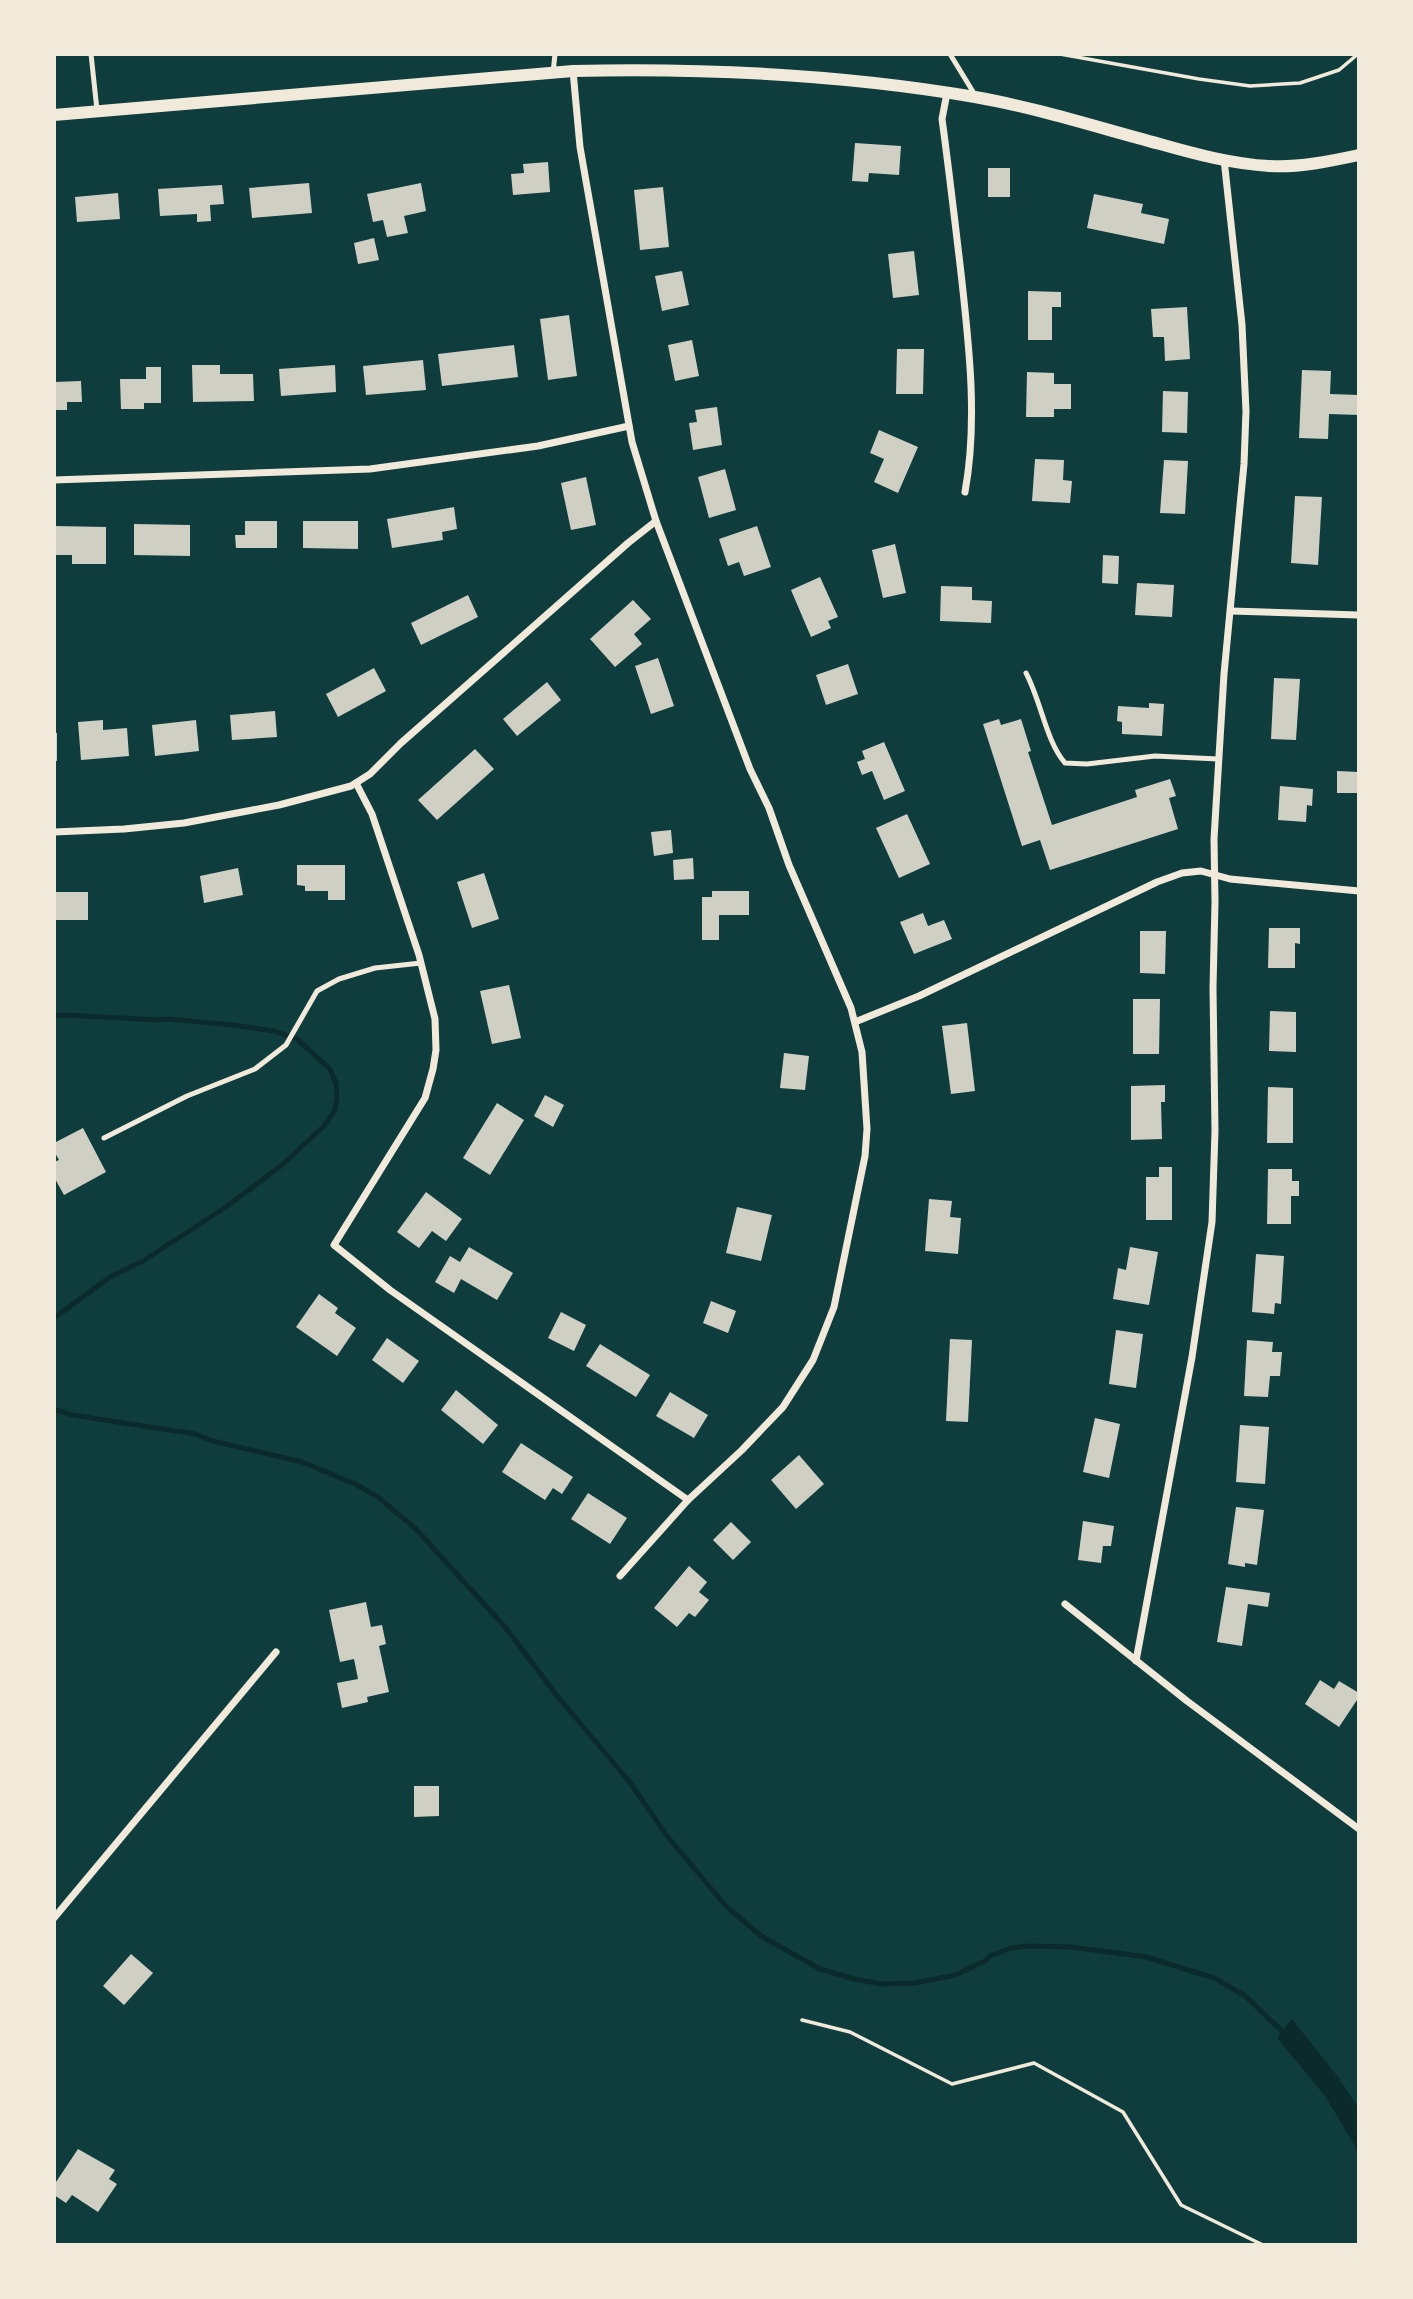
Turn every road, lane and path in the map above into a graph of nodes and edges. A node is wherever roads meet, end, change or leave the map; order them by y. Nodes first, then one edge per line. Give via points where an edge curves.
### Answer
1 (91, 54) edge
2 (555, 54) edge
3 (950, 54) edge
4 (1060, 54) edge
5 (1358, 54) edge
6 (572, 71) junction
7 (553, 72) junction
8 (947, 93) junction
9 (977, 98) junction
10 (98, 112) junction
11 (54, 116) edge
12 (1359, 155) edge
13 (1224, 159) junction
14 (629, 426) junction
15 (54, 480) edge
16 (965, 492) dead end
17 (656, 521) junction
18 (1231, 611) junction
19 (1359, 615) edge
20 (1026, 673) dead end
21 (1217, 759) junction
22 (356, 783) junction
23 (54, 832) edge
24 (1215, 876) junction
25 (1359, 891) edge
26 (421, 963) junction
27 (855, 1022) junction
28 (104, 1138) dead end
29 (688, 1500) junction
30 (620, 1576) dead end
31 (1065, 1604) dead end
32 (276, 1652) dead end
33 (1136, 1661) junction
34 (1359, 1829) edge
35 (54, 1917) edge
36 (802, 2020) dead end
37 (1263, 2245) edge

1 - 10 lane
2 - 7 lane
3 - 9 lane
4 - 5 path via 1250,86 1300,83 1339,70
6 - 7 street
6 - 8 street via 667,69
6 - 14 street via 580,147
7 - 10 street
8 - 9 street
8 - 16 street via 942,119 969,349 970,465
9 - 13 street
10 - 11 street
12 - 13 street via 1270,167
13 - 18 street via 1246,411
14 - 15 street via 538,446 370,469
14 - 17 street
17 - 22 street
17 - 27 street via 750,769
18 - 19 street
18 - 21 street
20 - 21 lane via 1056,752 1065,763 1155,757
21 - 24 street
22 - 23 street via 279,805 184,823
22 - 26 street via 372,814
24 - 25 street
24 - 27 street via 1182,873 1157,882
24 - 33 street via 1212,1222
26 - 28 lane via 375,968 317,991 286,1045 255,1069 187,1096
26 - 29 street via 435,1019 436,1050 429,1086 334,1245 390,1290
27 - 29 street via 862,1052 867,1129 858,1197 834,1307 813,1360 783,1408
29 - 30 street
31 - 33 street
32 - 35 street
33 - 34 street
36 - 37 path via 850,2032 952,2084 1034,2063 1123,2112 1181,2205

